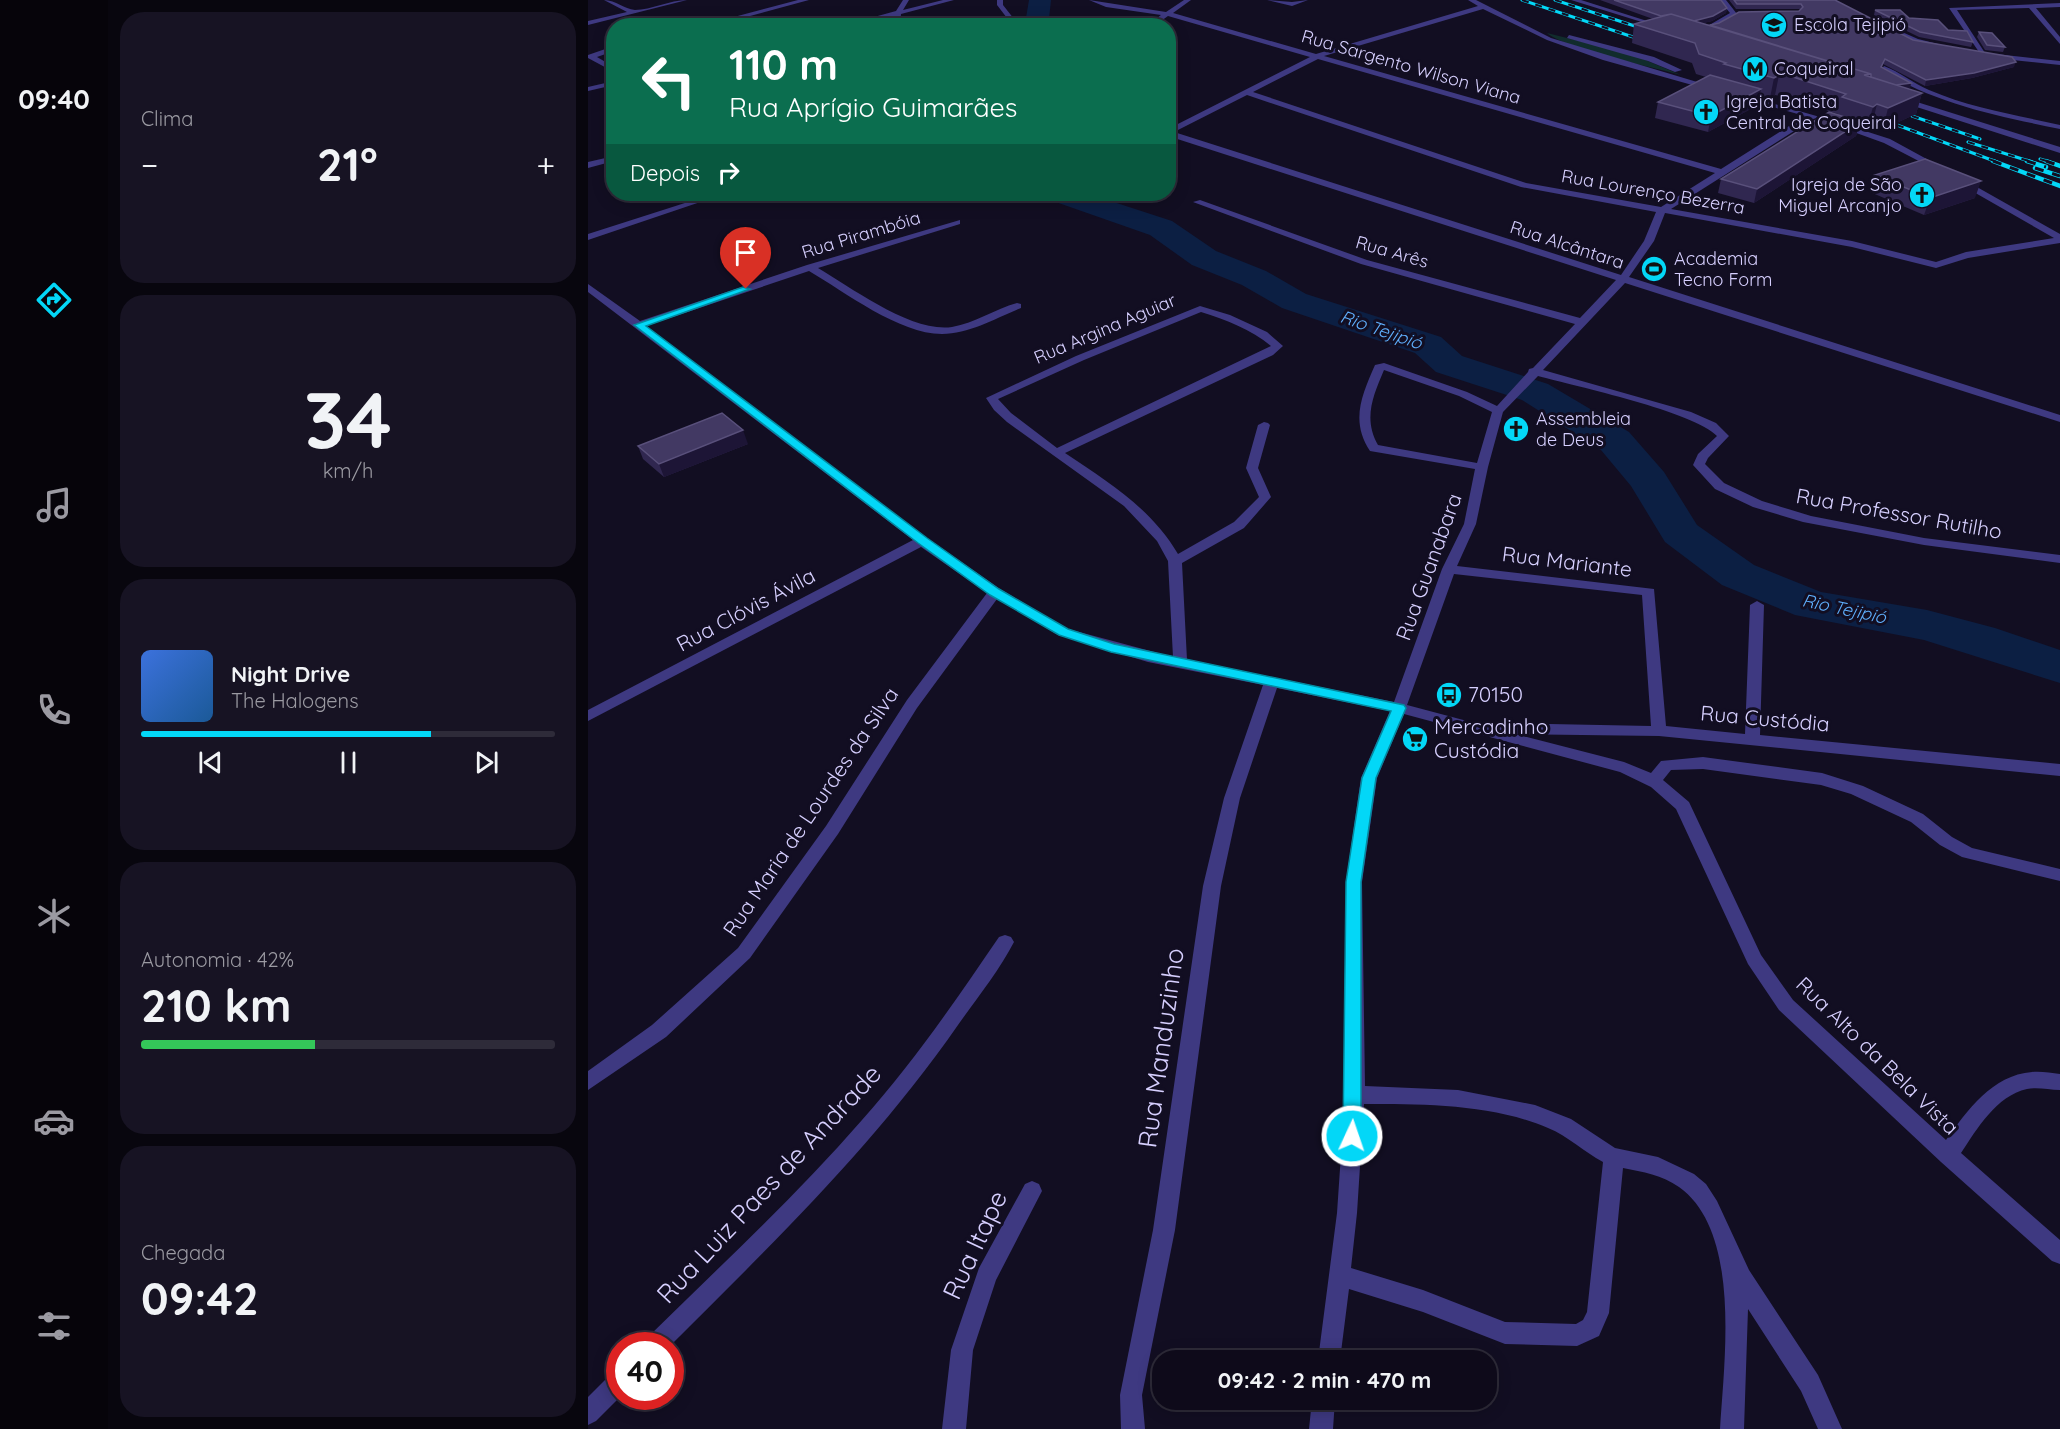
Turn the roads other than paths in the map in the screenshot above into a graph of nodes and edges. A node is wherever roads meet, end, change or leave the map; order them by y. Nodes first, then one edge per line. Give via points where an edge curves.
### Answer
1 (607, 0) edge
2 (684, 0) edge
3 (806, 0) edge
4 (906, 0) edge
5 (951, 0) edge
6 (1000, 0) edge
7 (1092, 0) edge
8 (1188, 0) edge
9 (1270, 0) edge
10 (1305, 0) edge
11 (1471, 0) edge
12 (1574, 0) edge
13 (1722, 0) edge
14 (2060, 5) edge
15 (1485, 6) junction
16 (2031, 6) junction
17 (634, 12) junction
18 (898, 13) junction
19 (1743, 13) edge
20 (1168, 14) junction
21 (1733, 14) junction
22 (606, 18) edge
23 (606, 18) edge
24 (735, 18) edge
25 (877, 18) edge
26 (898, 18) edge
27 (1010, 18) edge
28 (1162, 18) edge
29 (588, 22) edge
30 (1880, 23) edge
31 (1670, 30) edge
32 (1695, 31) edge
33 (2060, 42) edge
34 (1943, 46) edge
35 (1964, 50) edge
36 (606, 51) edge
37 (1981, 53) junction
38 (1318, 56) junction
39 (2060, 63) edge
40 (606, 65) edge
41 (1884, 68) edge
42 (606, 84) edge
43 (588, 89) edge
44 (1248, 93) junction
45 (1890, 95) edge
46 (1811, 116) junction
47 (2060, 127) edge
48 (1176, 129) edge
49 (1176, 136) edge
50 (2060, 150) edge
51 (606, 160) edge
52 (588, 165) edge
53 (1721, 172) junction
54 (1946, 172) edge
55 (1956, 178) edge
56 (699, 201) edge
57 (1197, 202) dead end
58 (1661, 211) junction
59 (957, 222) dead end
60 (588, 237) edge
61 (2060, 239) edge
62 (810, 267) junction
63 (1622, 280) junction
64 (588, 287) edge
65 (1017, 306) dead end
66 (1581, 322) junction
67 (639, 325) junction
68 (1532, 373) junction
69 (1501, 408) junction
70 (2060, 418) edge
71 (1264, 425) dead end
72 (1055, 453) junction
73 (1482, 467) junction
74 (922, 541) junction
75 (1949, 546) junction
76 (2060, 553) edge
77 (2060, 559) edge
78 (1175, 561) junction
79 (1449, 569) junction
80 (995, 592) junction
81 (1757, 605) dead end
82 (1180, 664) junction
83 (1272, 681) junction
84 (1399, 708) junction
85 (588, 716) edge
86 (1464, 727) junction
87 (1659, 731) junction
88 (1752, 739) junction
89 (2060, 770) edge
90 (1654, 780) junction
91 (2060, 875) edge
92 (1005, 942) dead end
93 (588, 1082) edge
94 (2060, 1082) edge
95 (1354, 1095) junction
96 (1948, 1155) junction
97 (1614, 1157) junction
98 (1032, 1191) dead end
99 (2060, 1254) edge
100 (1730, 1257) junction
101 (1339, 1275) junction
102 (669, 1332) edge
103 (1330, 1350) edge
104 (606, 1395) edge
105 (1323, 1410) edge
106 (588, 1413) edge
107 (954, 1429) edge
108 (1133, 1429) edge
109 (1321, 1429) edge
110 (1732, 1429) edge
111 (1830, 1429) edge

1 - 17 street
2 - 17 street
3 - 24 street
4 - 18 street
5 - 18 street
6 - 27 street
7 - 20 street, Rua Sargento Wilson Viana
8 - 20 street
9 - 10 street via 1292,4
11 - 15 street
12 - 31 street
13 - 21 street
14 - 16 street
15 - 38 street
15 - 46 street via 1572,48
16 - 33 street
16 - 37 street via 1954,7
17 - 23 street
18 - 25 street
18 - 26 street
19 - 21 street
20 - 28 street
20 - 38 street, Rua Sargento Wilson Viana
21 - 32 street
22 - 29 street
30 - 34 street via 1916,41
35 - 37 street
36 - 40 street via 591,57
37 - 39 street
38 - 44 street
38 - 53 street, Rua Sargento Wilson Viana
41 - 47 street via 1919,90 1983,110
42 - 43 street
44 - 48 street
44 - 58 street, Rua Lourenço Bezerra via 1524,185
45 - 50 street
46 - 53 street
46 - 54 street via 1887,141
49 - 63 street, Rua Alcântara
51 - 52 street
53 - 58 street
55 - 61 street
56 - 60 street
57 - 66 street, Rua Arês via 1364,262
58 - 61 street, Rua Lourenço Bezerra via 1852,244 1939,265 1966,255
58 - 63 street via 1649,241
59 - 62 street, Rua Pirambóia
62 - 65 street via 932,331 953,329
62 - 67 street, Rua Pirambóia
63 - 66 street
63 - 70 street, Rua Alcântara
64 - 67 street, Rua Alto da Bela Vista
66 - 68 street
67 - 74 street, Rua Alto da Bela Vista
68 - 69 street
68 - 75 street, Rua Professor Rutilho via 1687,414 1717,428 1723,436 1699,465 1703,473 1732,493 1821,523
69 - 73 street, Rua Guanabara
69 - 73 street via 1380,365 1363,407 1365,436 1374,448
71 - 78 street via 1252,468 1265,497 1239,525
72 - 72 street, Rua Argina Aguiar via 1269,353 1278,346 1263,334 1200,309 992,399
72 - 78 street, Rua Argina Aguiar via 1146,519
73 - 79 street, Rua Guanabara via 1470,524
74 - 80 street, Rua Alto da Bela Vista
74 - 85 street, Rua Clóvis Ávila
75 - 76 street
75 - 77 street, Rua Professor Rutilho
78 - 82 street, Rua Argina Aguiar
79 - 84 street, Rua Guanabara
79 - 87 street, Rua Mariante via 1649,592
80 - 82 street, Rua Alto da Bela Vista via 1063,632
80 - 93 street, Rua Maria de Lourdes da Silva via 912,704 832,830 744,953 659,1031
81 - 88 street
82 - 83 street, Rua Alto da Bela Vista
83 - 84 street, Rua Alto da Bela Vista
83 - 108 street, Rua Manduzinho via 1232,798 1212,886 1164,1230 1131,1395
84 - 86 street, Rua Alto da Bela Vista
84 - 95 street, Rua Guanabara via 1369,778 1354,882
86 - 87 street, Rua Custódia
86 - 90 street, Rua Alto da Bela Vista via 1624,768
87 - 88 street, Rua Custódia
88 - 89 street, Rua Custódia
90 - 91 street via 1667,765 1703,763 1822,778 1917,818 1968,853
90 - 96 street, Rua Alto da Bela Vista via 1683,806 1754,959 1786,1005
92 - 102 street, Rua Luiz Paes de Andrade via 919,1065 870,1126
94 - 96 street via 2027,1081 1998,1093 1974,1117
95 - 97 street via 1398,1095 1507,1107 1558,1122
95 - 101 street, Rua Guanabara
96 - 99 street, Rua Alto da Bela Vista
97 - 100 street via 1648,1163 1693,1185 1710,1210
97 - 101 street via 1598,1313 1591,1328 1577,1335 1505,1332
98 - 107 street, Rua Itape via 987,1276 962,1350
100 - 110 street via 1738,1316
100 - 111 street via 1820,1400
101 - 103 street, Rua Guanabara
104 - 106 street
105 - 109 street

